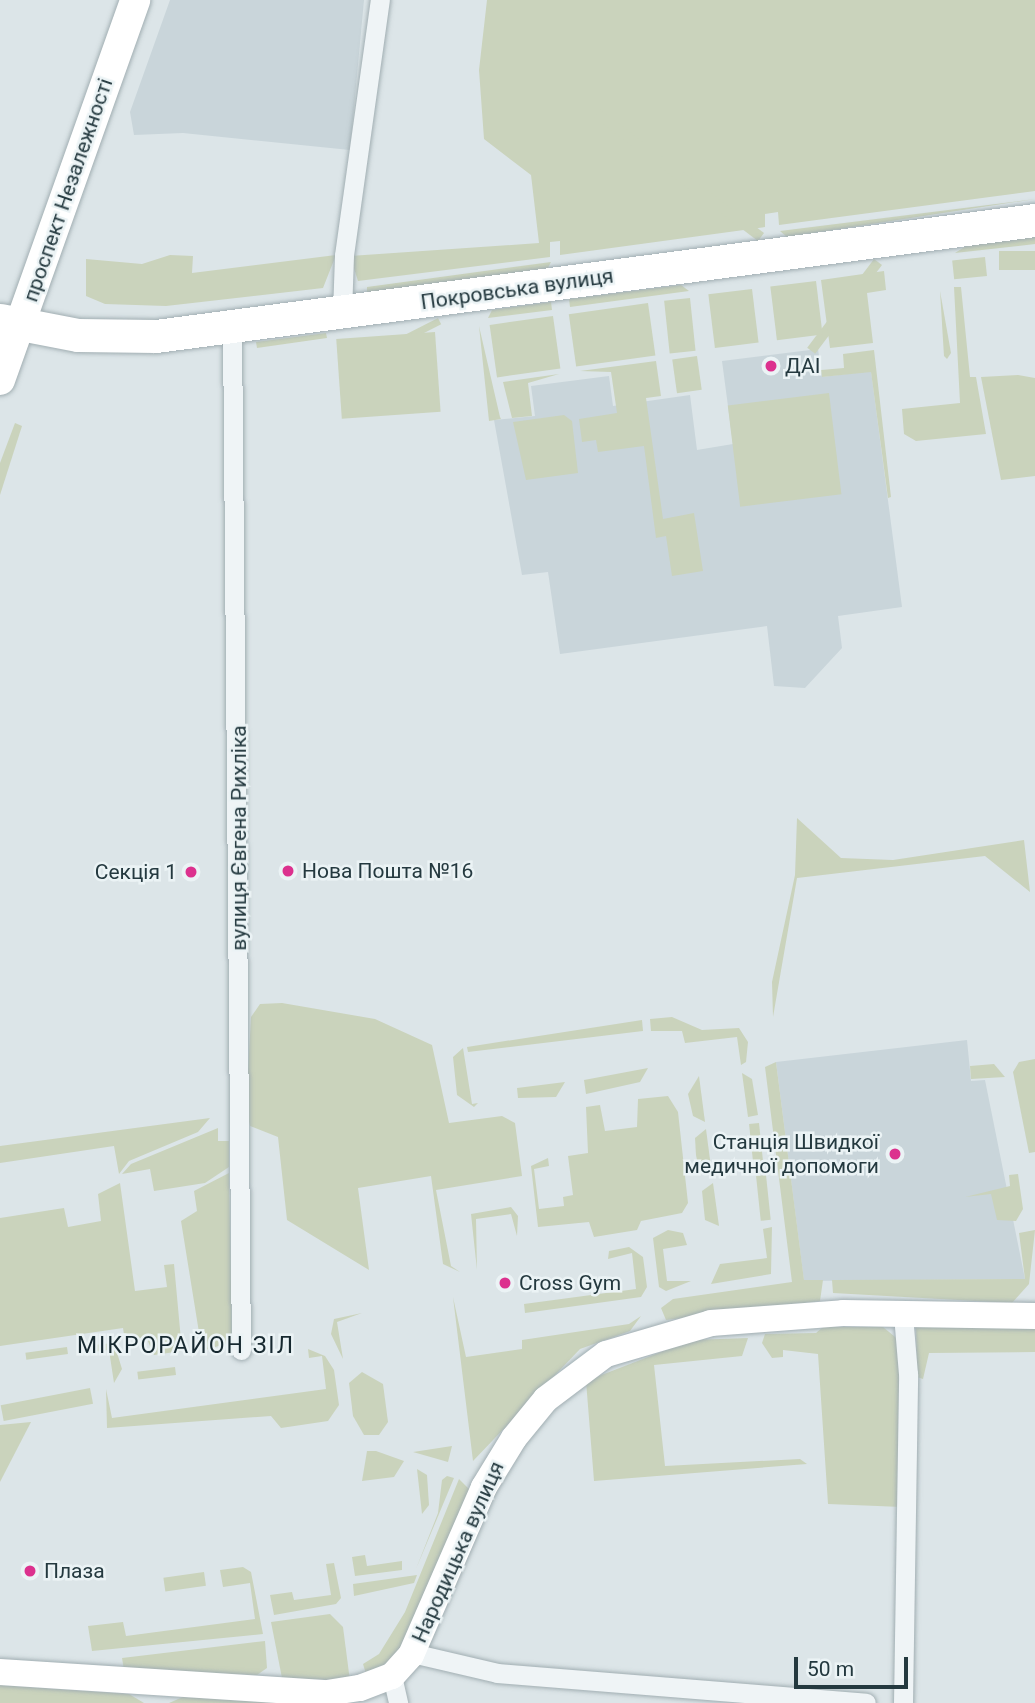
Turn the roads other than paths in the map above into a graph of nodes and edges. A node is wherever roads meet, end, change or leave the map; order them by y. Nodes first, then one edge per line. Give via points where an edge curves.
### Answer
1 (135, 0) edge
2 (380, 0) edge
3 (1035, 220) edge
4 (342, 313) junction
5 (10, 323) edge
6 (232, 327) junction
7 (0, 380) edge
8 (903, 1315) junction
9 (1035, 1315) edge
10 (241, 1350) dead end
11 (412, 1653) junction
12 (0, 1672) edge
13 (392, 1675) junction
14 (726, 1696) edge
15 (398, 1703) edge
16 (866, 1703) edge
17 (903, 1703) edge

1 - 5 main road, проспект Незалежності
2 - 4 street via 344,255
3 - 4 highway, Покровська вулиця
4 - 6 highway, Покровська вулиця
5 - 6 highway, Покровська вулиця via 107,337
5 - 7 main road, проспект Незалежності
6 - 10 street, вулиця Євгена Рихліка
8 - 9 street, Народицька вулиця
8 - 11 street, Народицька вулиця via 844,1313 689,1326 621,1347 584,1368 546,1399 502,1455
8 - 17 street via 908,1374
11 - 13 street, Народицька вулиця
11 - 14 street via 497,1673
12 - 13 street via 327,1693
13 - 15 street
14 - 16 street

